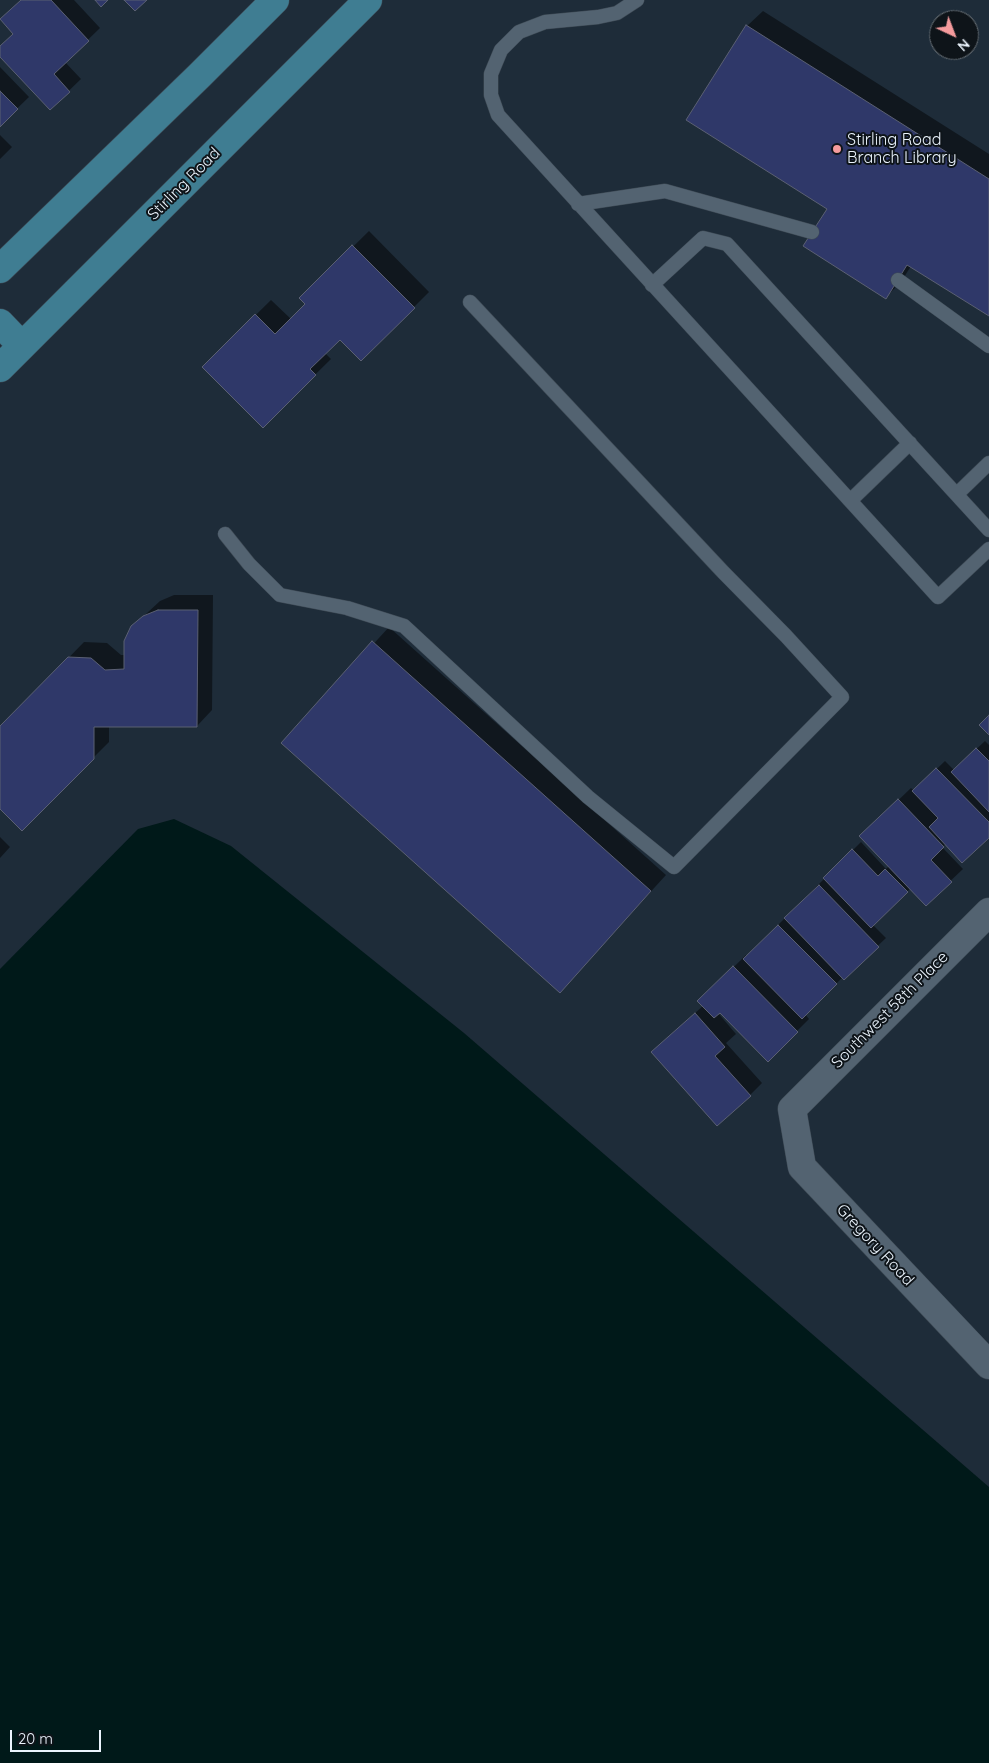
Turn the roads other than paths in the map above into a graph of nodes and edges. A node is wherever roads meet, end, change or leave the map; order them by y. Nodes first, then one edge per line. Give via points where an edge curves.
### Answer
1 (275, 0) edge
2 (368, 0) edge
3 (637, 0) edge
4 (578, 204) junction
5 (812, 232) dead end
6 (0, 269) edge
7 (898, 280) dead end
8 (652, 284) junction
9 (470, 302) dead end
10 (0, 323) edge
11 (22, 346) junction
12 (989, 346) edge
13 (0, 368) edge
14 (910, 443) junction
15 (989, 463) edge
16 (957, 494) junction
17 (851, 500) junction
18 (989, 530) edge
19 (225, 534) dead end
20 (989, 549) edge
21 (989, 912) edge
22 (792, 1109) joint
23 (989, 1365) edge

1 - 6 main road
2 - 11 main road, Stirling Road
3 - 4 lane via 617,13 545,22 519,32 501,50 491,74 491,95 498,115
4 - 5 lane via 665,192
4 - 8 lane
7 - 12 lane
8 - 14 lane via 703,238 727,244
8 - 17 lane
9 - 19 lane via 842,697 674,867 588,797 404,626 347,608 280,595
10 - 11 main road
11 - 13 main road, Stirling Road
14 - 16 lane
14 - 17 lane
15 - 16 lane
16 - 18 lane
17 - 20 lane via 938,597
21 - 22 street, Southwest 58th Place
22 - 23 street, Gregory Road via 802,1167

